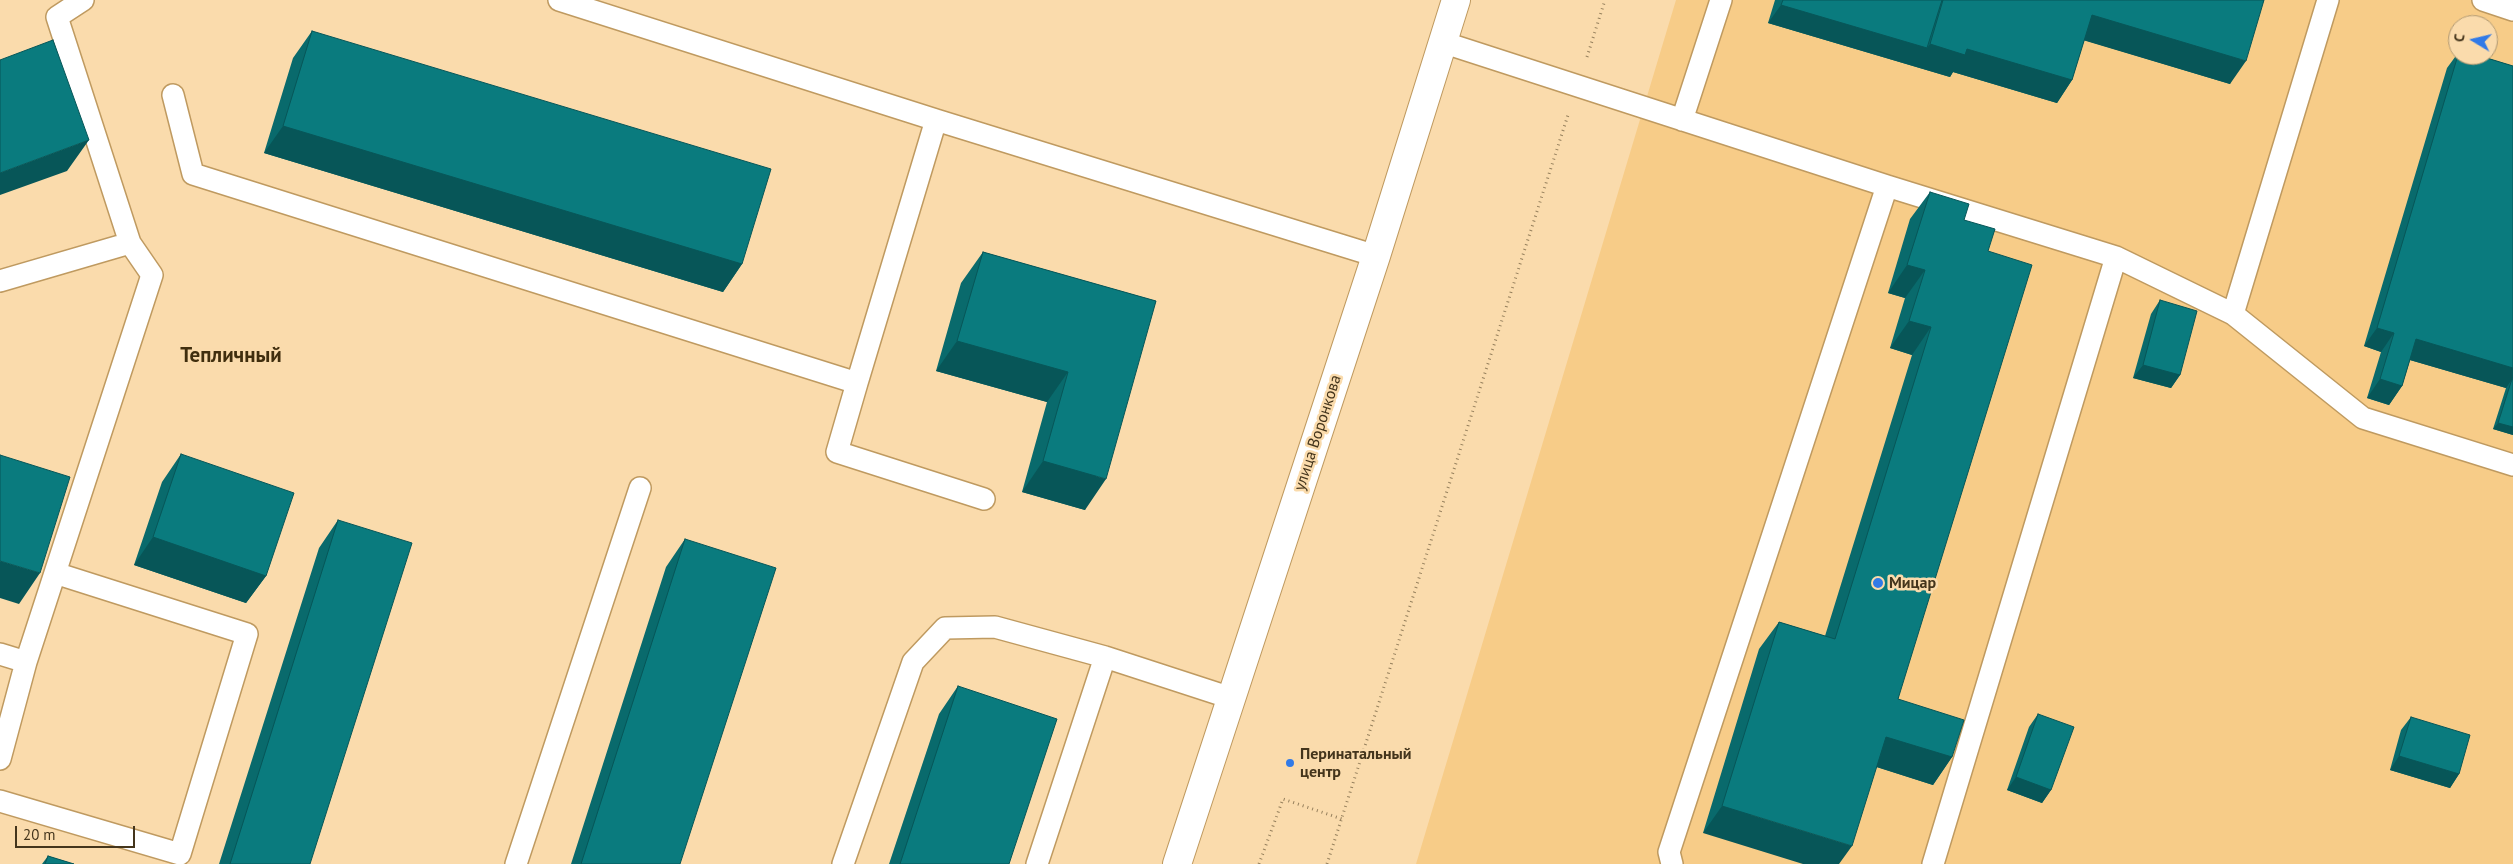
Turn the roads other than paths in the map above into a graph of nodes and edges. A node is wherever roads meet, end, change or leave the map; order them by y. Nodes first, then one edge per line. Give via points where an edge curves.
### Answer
1 (83, 0) edge
2 (559, 0) edge
3 (1456, 0) edge
4 (1721, 0) edge
5 (2328, 0) edge
6 (2483, 0) edge
7 (2513, 10) edge
8 (1442, 42) junction
9 (173, 95) dead end
10 (936, 120) junction
11 (1682, 120) junction
12 (1886, 186) junction
13 (130, 244) junction
14 (1376, 256) junction
15 (2116, 257) junction
16 (0, 281) edge
17 (2232, 314) junction
18 (857, 383) junction
19 (2513, 465) edge
20 (640, 488) dead end
21 (984, 499) dead end
22 (55, 573) junction
23 (0, 654) edge
24 (1105, 657) junction
25 (26, 662) junction
26 (1231, 698) junction
27 (0, 759) edge
28 (0, 801) edge
29 (516, 864) edge
30 (843, 864) edge
31 (1037, 864) edge
32 (1177, 864) edge
33 (1672, 864) edge
34 (1933, 864) edge

1 - 13 lane via 57,17
2 - 10 lane
3 - 8 street, улица Воронкова
4 - 11 lane
5 - 17 lane
6 - 7 lane
8 - 11 lane
8 - 14 street, улица Воронкова
9 - 18 lane via 192,174
10 - 14 lane
10 - 18 lane
11 - 12 lane
12 - 15 lane
12 - 33 lane via 1669,852
13 - 16 lane
13 - 22 lane via 152,276
14 - 26 street, улица Воронкова
15 - 17 lane
15 - 34 lane
17 - 19 lane via 2363,418
18 - 21 lane via 837,452
20 - 29 lane
22 - 25 lane
22 - 28 lane via 247,634 180,854
23 - 25 lane
24 - 26 lane
24 - 30 lane via 995,627 945,628 913,662
24 - 31 lane
25 - 27 lane
26 - 32 street, улица Воронкова

